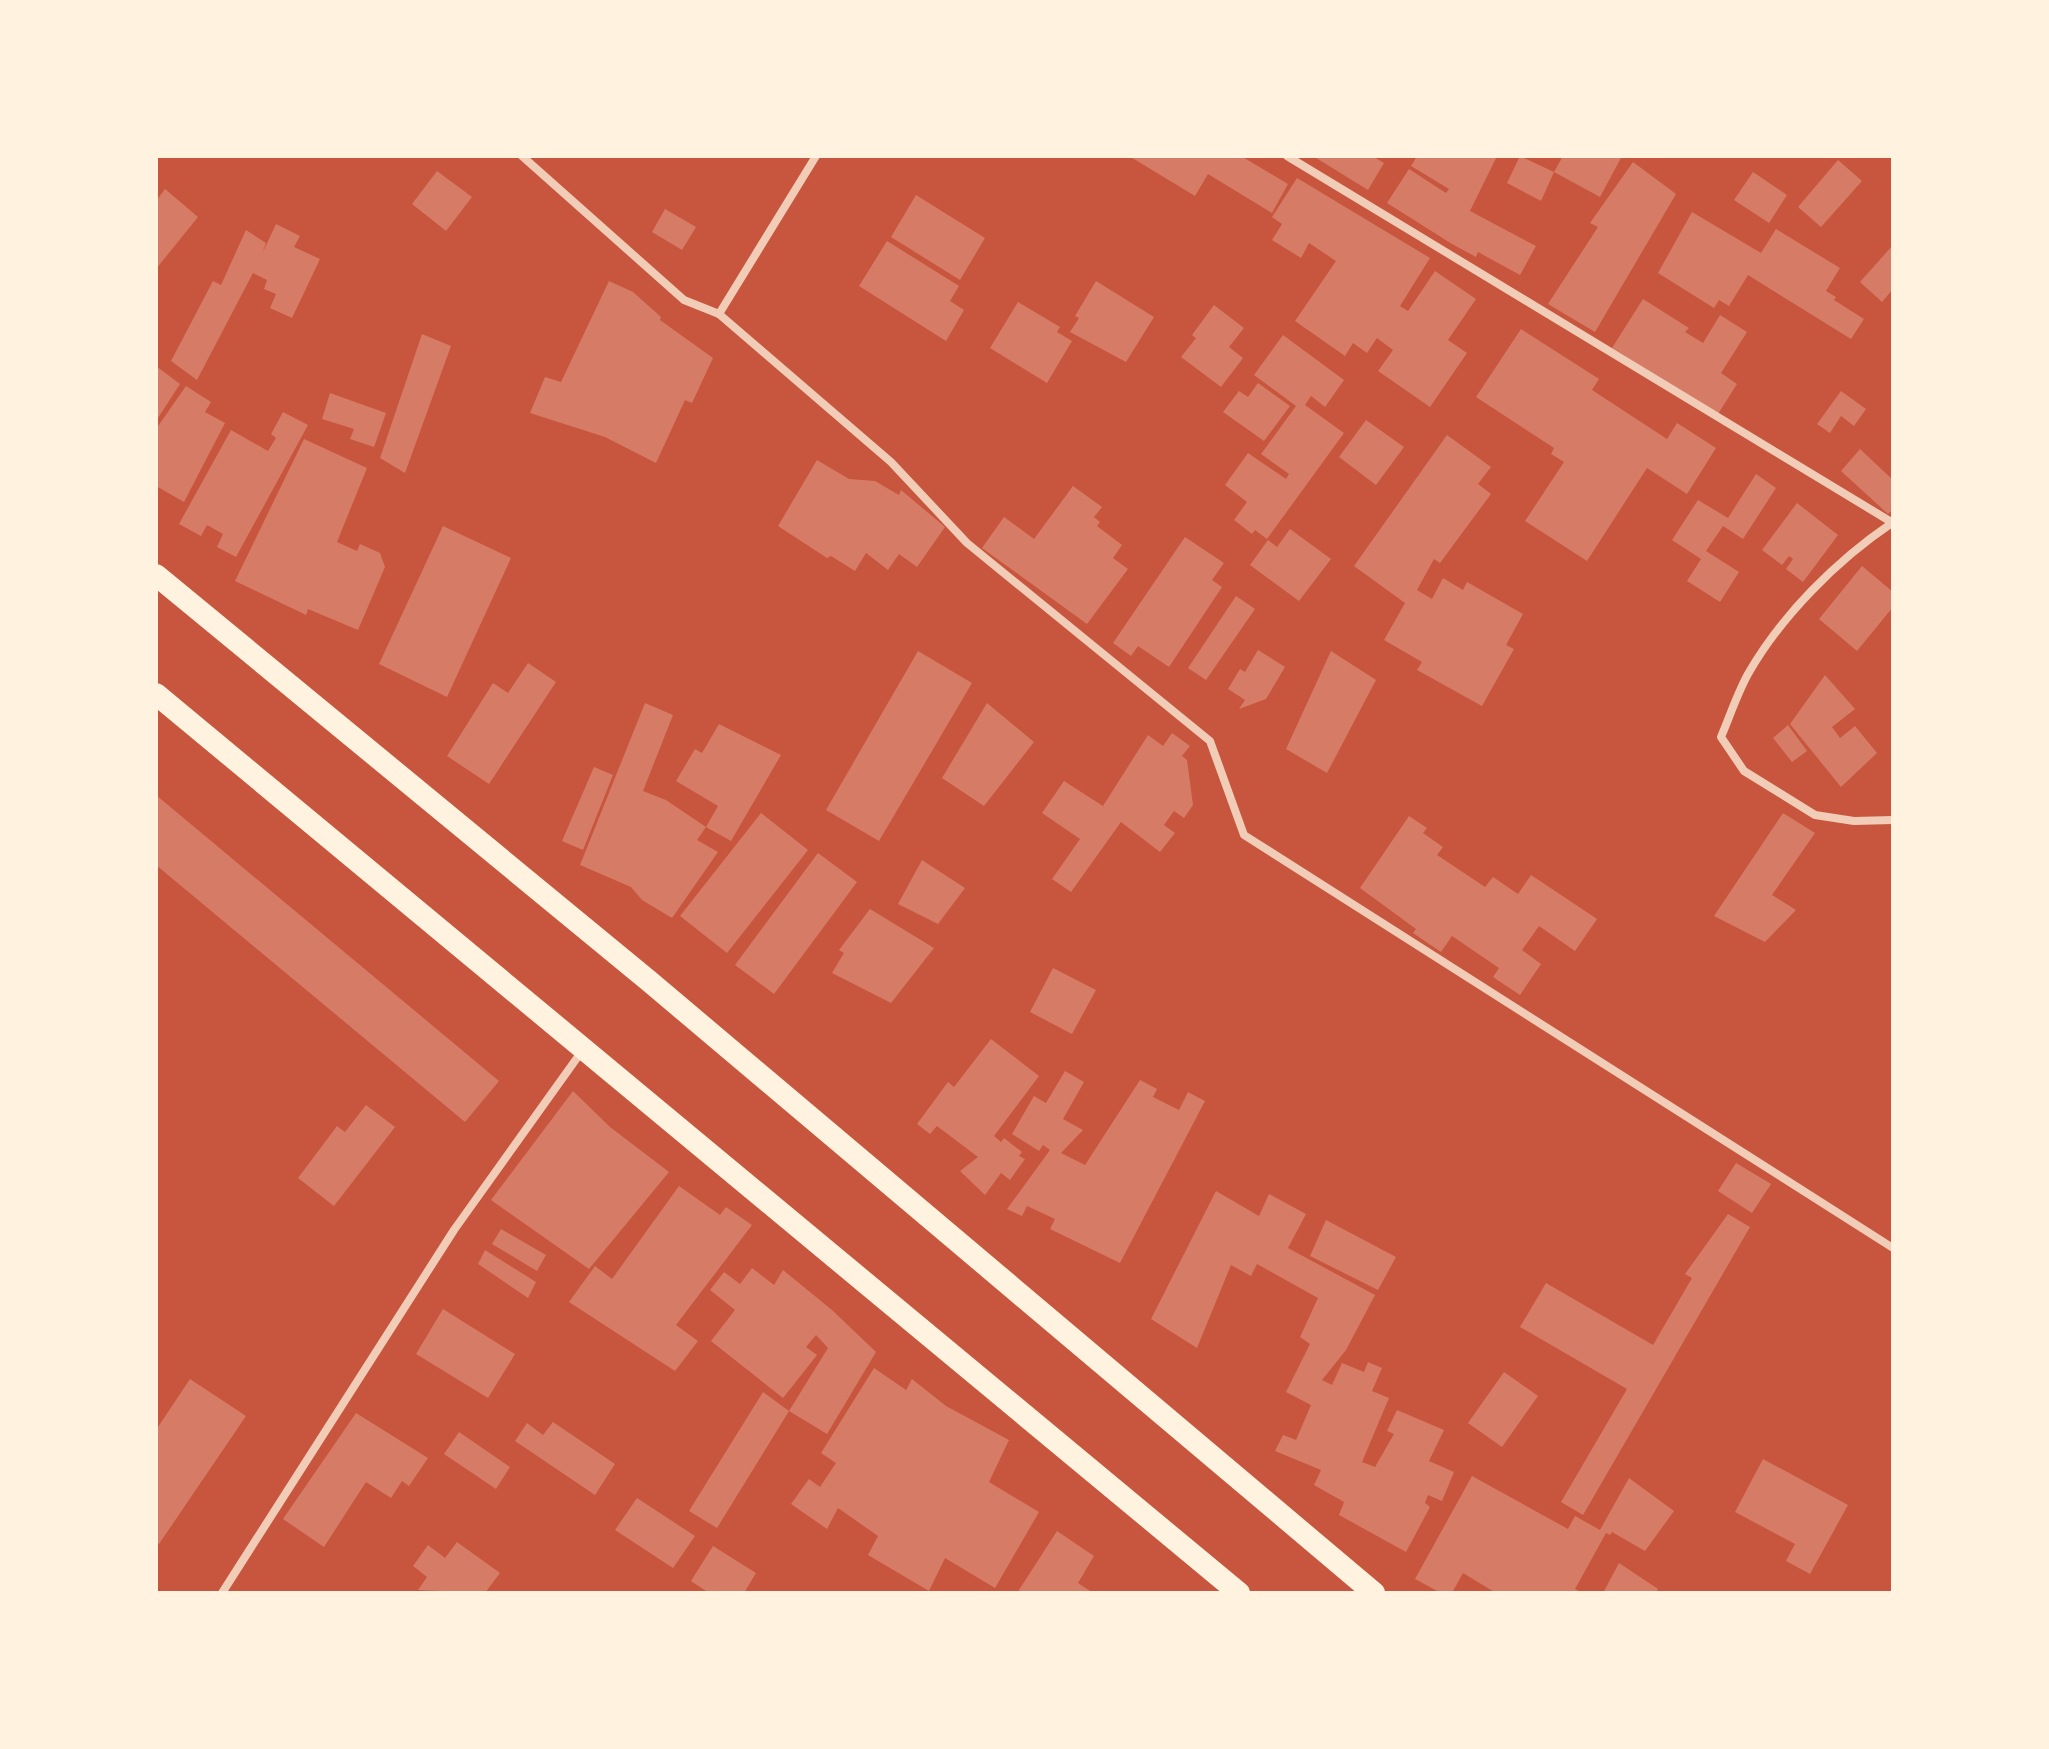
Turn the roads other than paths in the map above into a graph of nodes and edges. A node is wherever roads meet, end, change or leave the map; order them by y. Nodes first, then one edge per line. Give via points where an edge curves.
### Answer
1 (522, 156) edge
2 (816, 156) edge
3 (1287, 156) edge
4 (719, 314) junction
5 (1892, 523) edge
6 (156, 575) edge
7 (156, 694) edge
8 (1893, 820) edge
9 (582, 1051) junction
10 (1893, 1248) edge
11 (222, 1593) edge
12 (1239, 1593) edge
13 (1374, 1593) edge

1 - 4 street via 684,300
2 - 4 street
3 - 5 street
4 - 10 street via 891,462 967,543 1210,741 1244,835
5 - 8 street via 1862,543 1787,621 1748,674 1721,737 1744,771 1815,815
6 - 13 highway via 649,981
7 - 9 highway
9 - 11 street via 454,1230
9 - 12 highway

